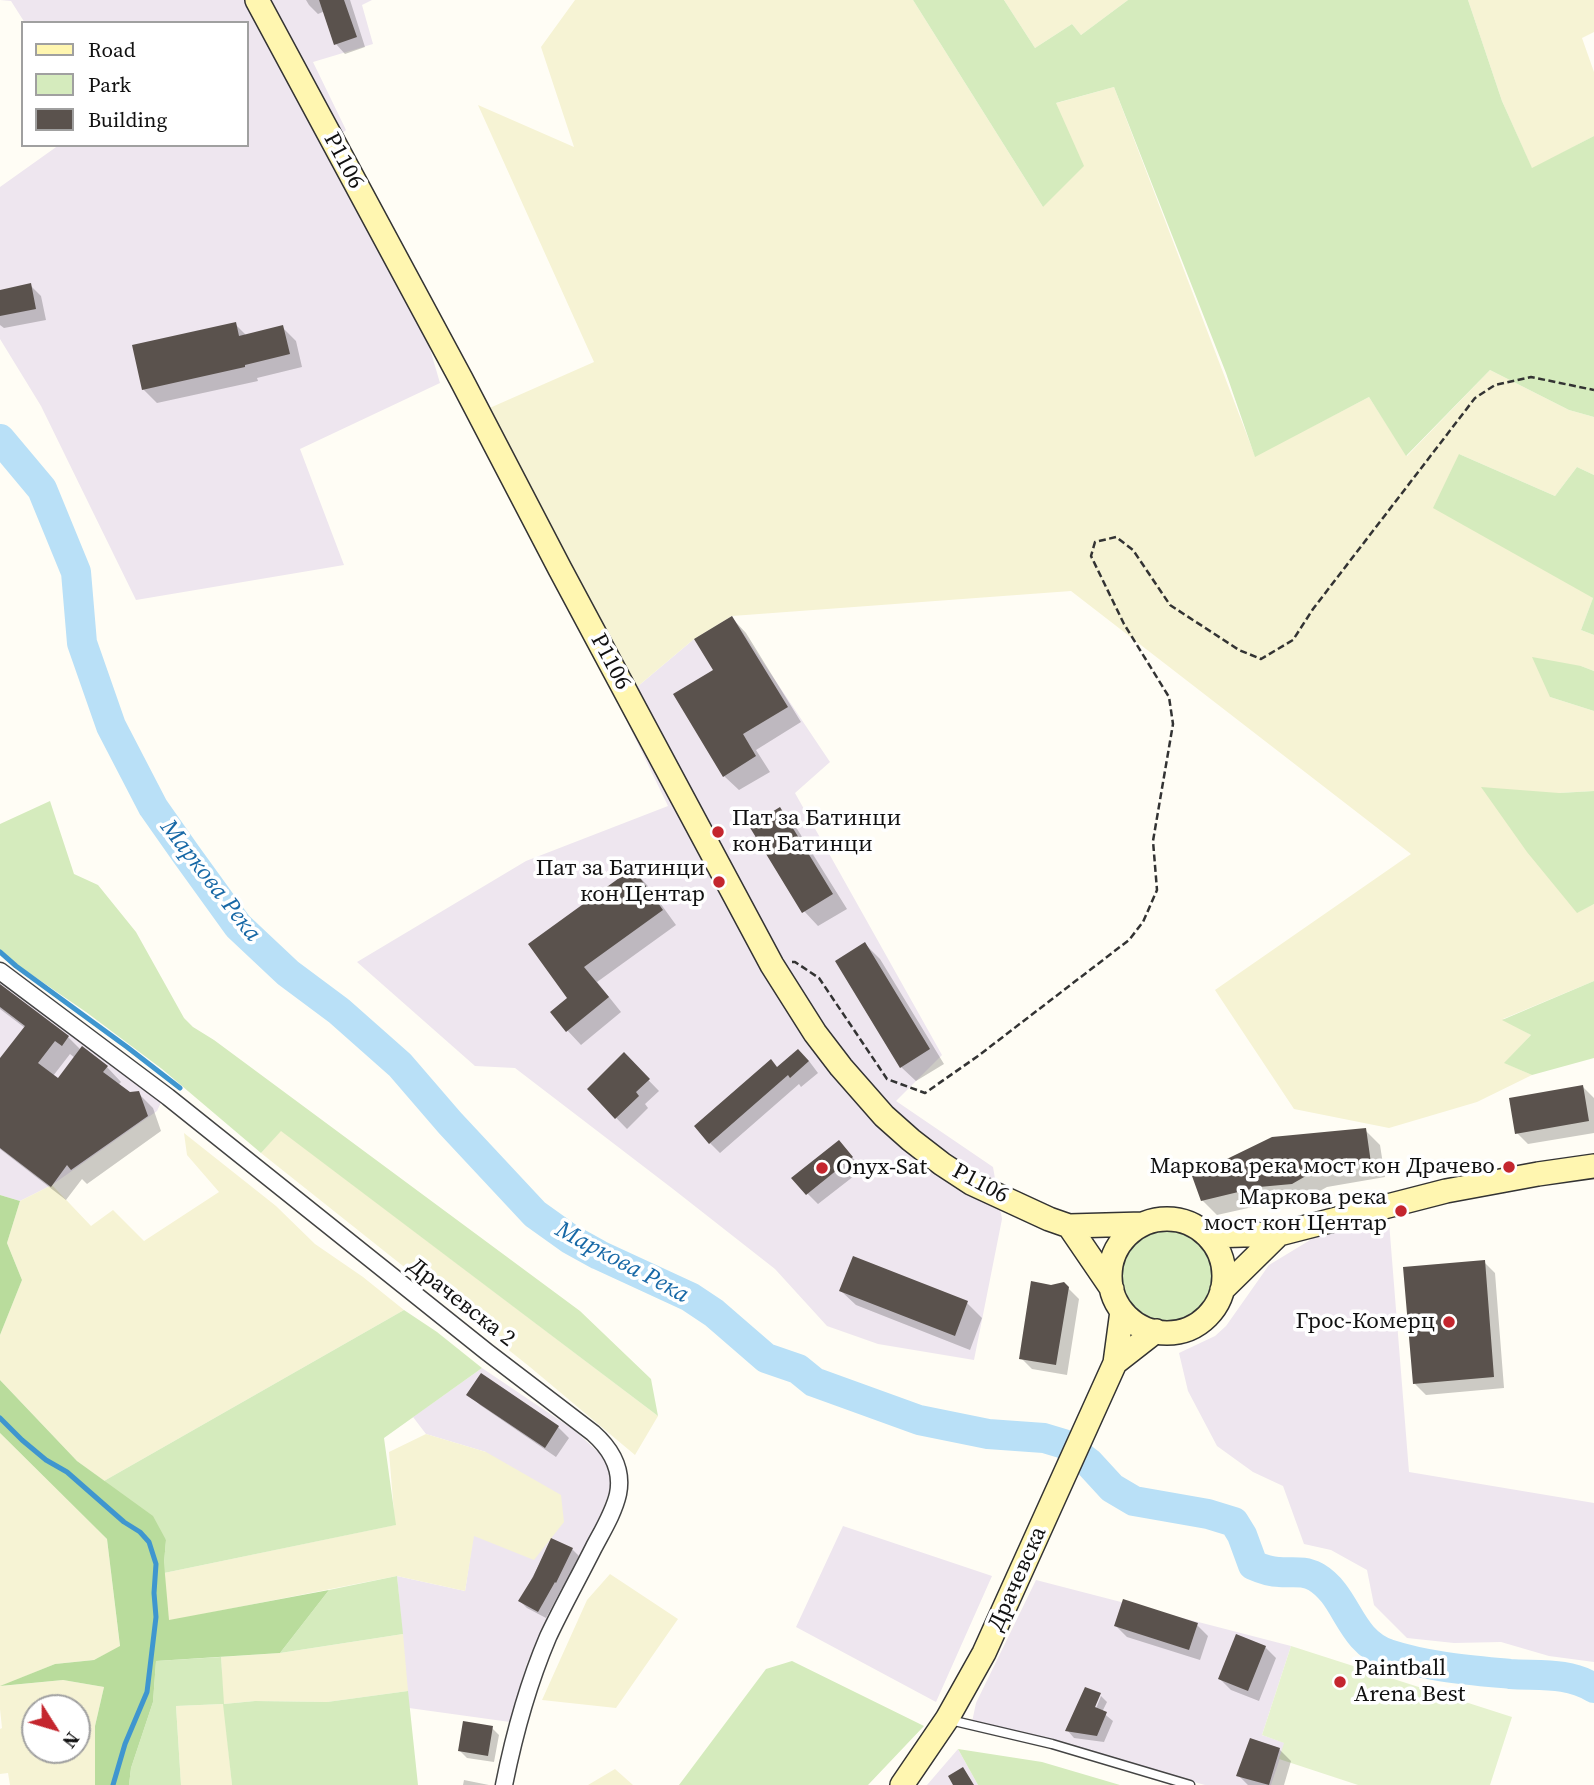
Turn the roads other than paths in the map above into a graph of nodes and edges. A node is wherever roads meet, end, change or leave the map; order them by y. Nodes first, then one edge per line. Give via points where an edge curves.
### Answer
1 (257, 0) edge
2 (0, 971) edge
3 (1594, 1166) edge
4 (1143, 1224) junction
5 (1069, 1226) junction
6 (1279, 1234) junction
7 (1208, 1236) junction
8 (1112, 1289) junction
9 (1222, 1290) junction
10 (1122, 1311) junction
11 (1156, 1331) junction
12 (1115, 1363) junction
13 (947, 1719) junction
14 (504, 1785) edge
15 (902, 1785) edge
16 (1190, 1785) edge

1 - 5 main road, P1106 via 772,965 815,1033 884,1116 942,1164
2 - 14 street, Драчевска 2 via 168,1097 606,1444 619,1471 618,1493 528,1689
3 - 6 main road via 1446,1191
4 - 5 main road
4 - 7 main road via 1177,1219
4 - 8 main road via 1118,1246 1111,1267
5 - 8 main road
6 - 7 main road
6 - 9 main road
7 - 9 main road via 1223,1267
8 - 10 main road
9 - 11 main road via 1217,1304 1197,1324 1170,1333
10 - 11 main road via 1137,1324
10 - 12 main road, Драчевска
11 - 12 main road, Драчевска
12 - 13 main road, Драчевска via 984,1653
13 - 15 main road, Драчевска
13 - 16 lane

